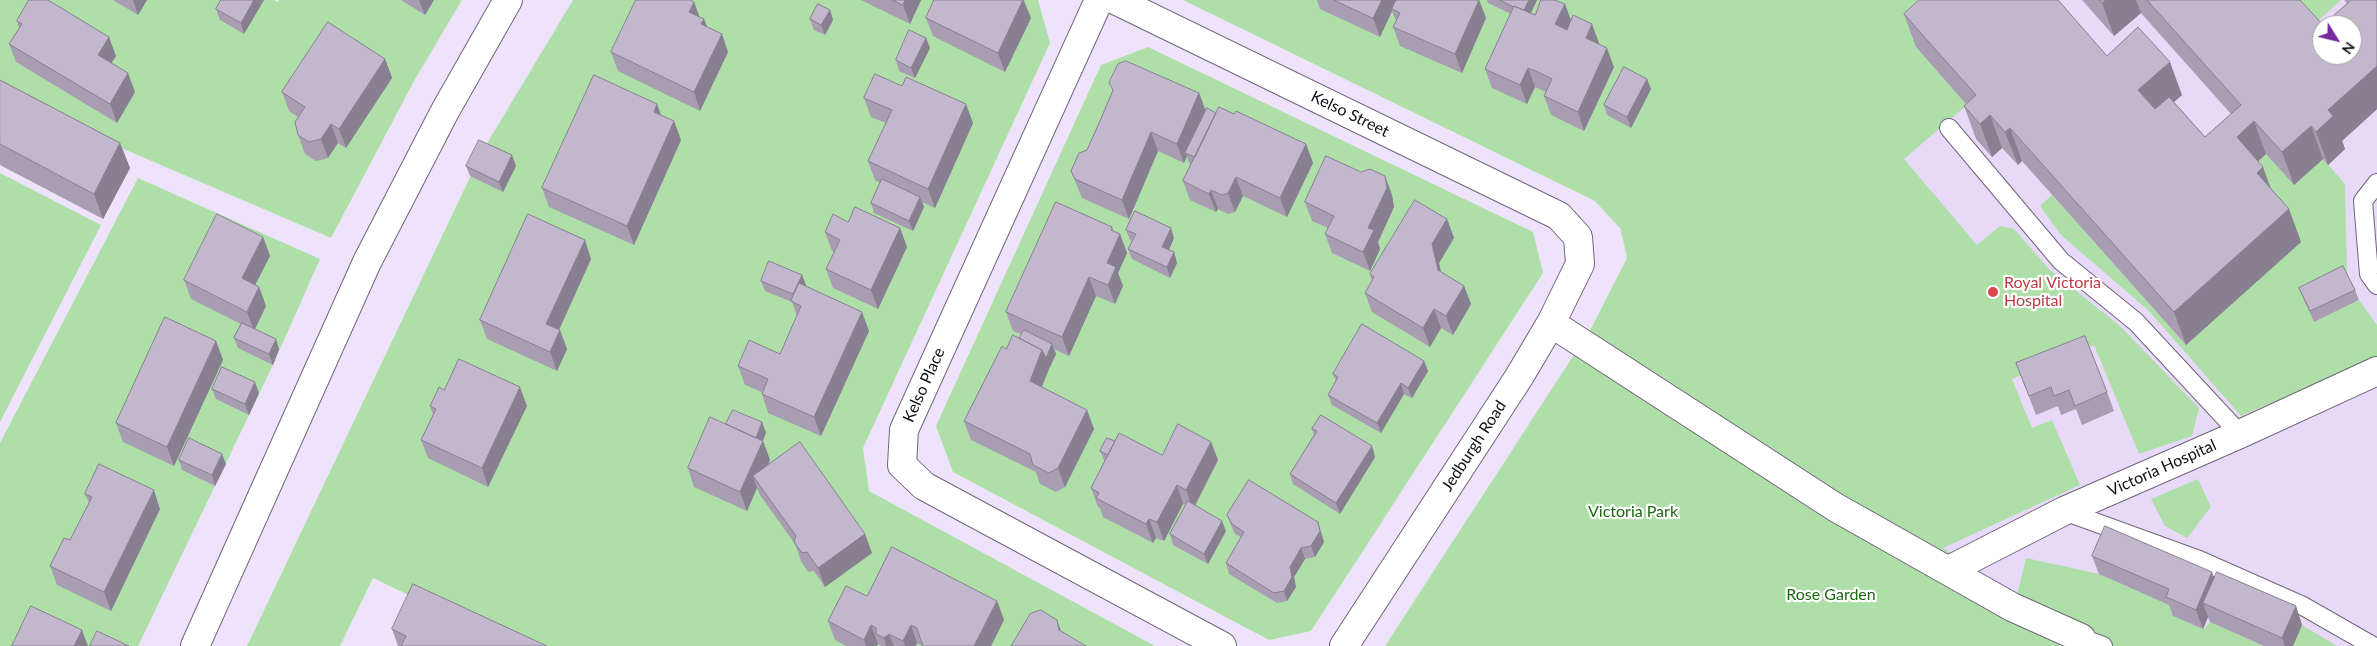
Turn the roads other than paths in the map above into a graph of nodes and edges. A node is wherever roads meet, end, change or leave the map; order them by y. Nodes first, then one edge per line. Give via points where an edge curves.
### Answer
1 (508, 0) edge
2 (1099, 0) edge
3 (1115, 0) edge
4 (1949, 128) dead end
5 (2377, 183) edge
6 (1578, 237) joint
7 (2377, 285) edge
8 (1551, 323) junction
9 (2377, 371) edge
10 (2240, 434) junction
11 (2064, 511) junction
12 (1949, 570) junction
13 (2092, 642) edge
14 (195, 646) edge
15 (1222, 646) edge
16 (1344, 646) edge
17 (2373, 646) edge

1 - 14 street via 445,111 368,262
2 - 15 street, Kelso Place via 904,430 902,465 924,486
3 - 6 street, Kelso Street via 1559,216
4 - 10 lane via 2060,261 2136,322
5 - 7 lane via 2363,201 2369,274
6 - 8 street, Jedburgh Road via 1580,264
8 - 12 street via 1835,507
8 - 16 street, Jedburgh Road
9 - 10 street, Victoria Hospital
10 - 11 street, Victoria Hospital
11 - 12 street, Victoria Hospital
11 - 17 lane via 2200,560 2303,606
12 - 13 street via 2012,607

